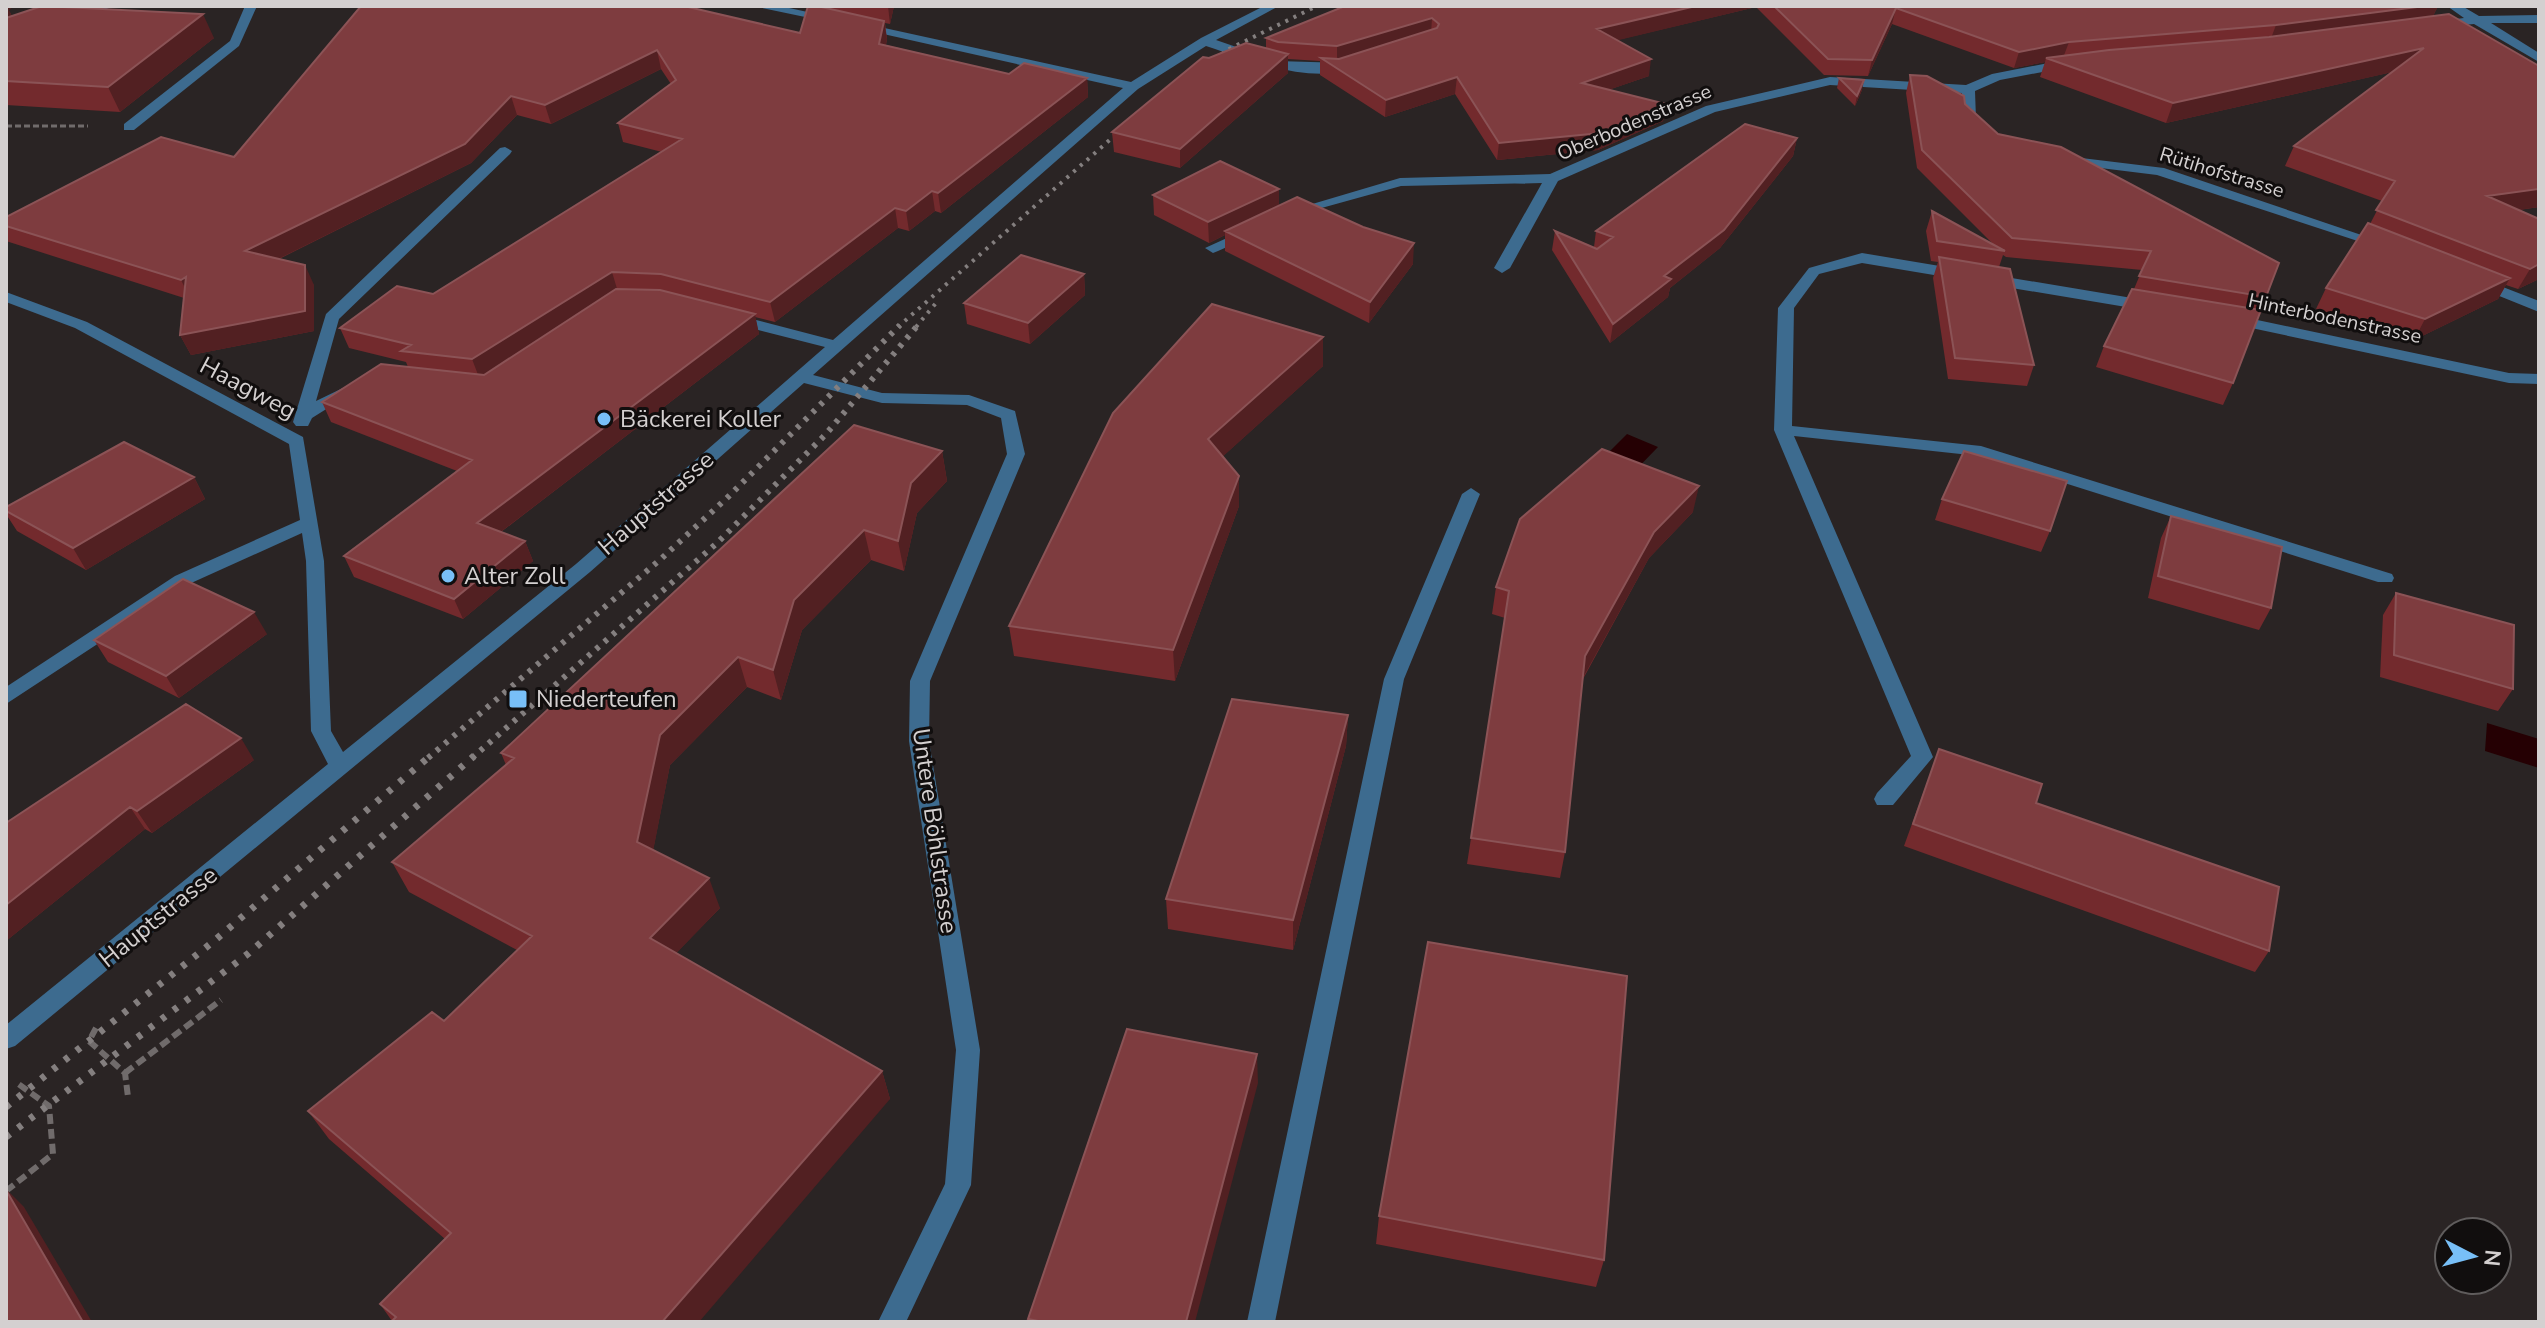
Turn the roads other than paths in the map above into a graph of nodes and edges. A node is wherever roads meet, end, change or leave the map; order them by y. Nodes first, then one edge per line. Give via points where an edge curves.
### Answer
1 (108, 6) edge
2 (251, 6) edge
3 (759, 6) edge
4 (1273, 6) edge
5 (2453, 6) edge
6 (836, 19) edge
7 (2539, 19) edge
8 (64, 20) edge
9 (2476, 20) junction
10 (851, 23) edge
11 (2415, 28) edge
12 (1205, 41) junction
13 (2539, 58) edge
14 (2086, 61) edge
15 (1353, 64) edge
16 (1133, 86) junction
17 (1968, 89) junction
18 (129, 127) road end
19 (1989, 138) edge
20 (505, 151) dead end
21 (2057, 159) edge
22 (1552, 178) junction
23 (1213, 248) edge
24 (2402, 252) edge
25 (1502, 268) dead end
26 (2457, 274) edge
27 (6, 297) edge
28 (2539, 307) edge
29 (2161, 308) edge
30 (714, 315) edge
31 (2208, 316) edge
32 (838, 346) junction
33 (800, 377) junction
34 (2539, 379) edge
35 (363, 382) edge
36 (304, 415) junction
37 (1783, 430) junction
38 (297, 441) junction
39 (1471, 494) dead end
40 (309, 523) junction
41 (2385, 578) dead end
42 (6, 697) edge
43 (341, 768) junction
44 (1885, 799) dead end
45 (6, 1039) edge
46 (892, 1322) edge
47 (1261, 1322) edge

1 - 8 street
2 - 18 street via 235,43
3 - 6 street
4 - 12 street, Hauptstrasse
5 - 9 street
7 - 9 street
9 - 11 street
9 - 13 street
10 - 16 street
12 - 15 street via 1276,65 1338,69
12 - 16 street, Hauptstrasse
14 - 17 street via 1997,77
16 - 32 street, Hauptstrasse
17 - 19 street via 1969,120
17 - 22 street, Oberbodenstrasse via 1830,81 1711,109
20 - 36 street via 332,317
21 - 24 street, Rütihofstrasse via 2159,171
22 - 23 street, Oberbodenstrasse via 1400,182 1272,220
22 - 25 street, Oberbodenstrasse
26 - 28 street
27 - 38 street, Haagweg via 81,325
29 - 37 street via 1862,258 1814,271 1786,308
30 - 32 street
31 - 34 street, Hinterbodenstrasse via 2509,378
32 - 33 street, Hauptstrasse
33 - 43 street, Hauptstrasse via 583,568
33 - 46 street, Untere Böhlstrasse via 882,398 969,400 1009,415 1016,454 920,681 919,741 968,1050 958,1185
35 - 36 street
36 - 38 street
37 - 41 street via 1981,451
37 - 44 street via 1922,757
38 - 40 street, Haagweg
39 - 47 street via 1394,679
40 - 42 street via 182,580
40 - 43 street, Haagweg via 321,731
43 - 45 street, Hauptstrasse

